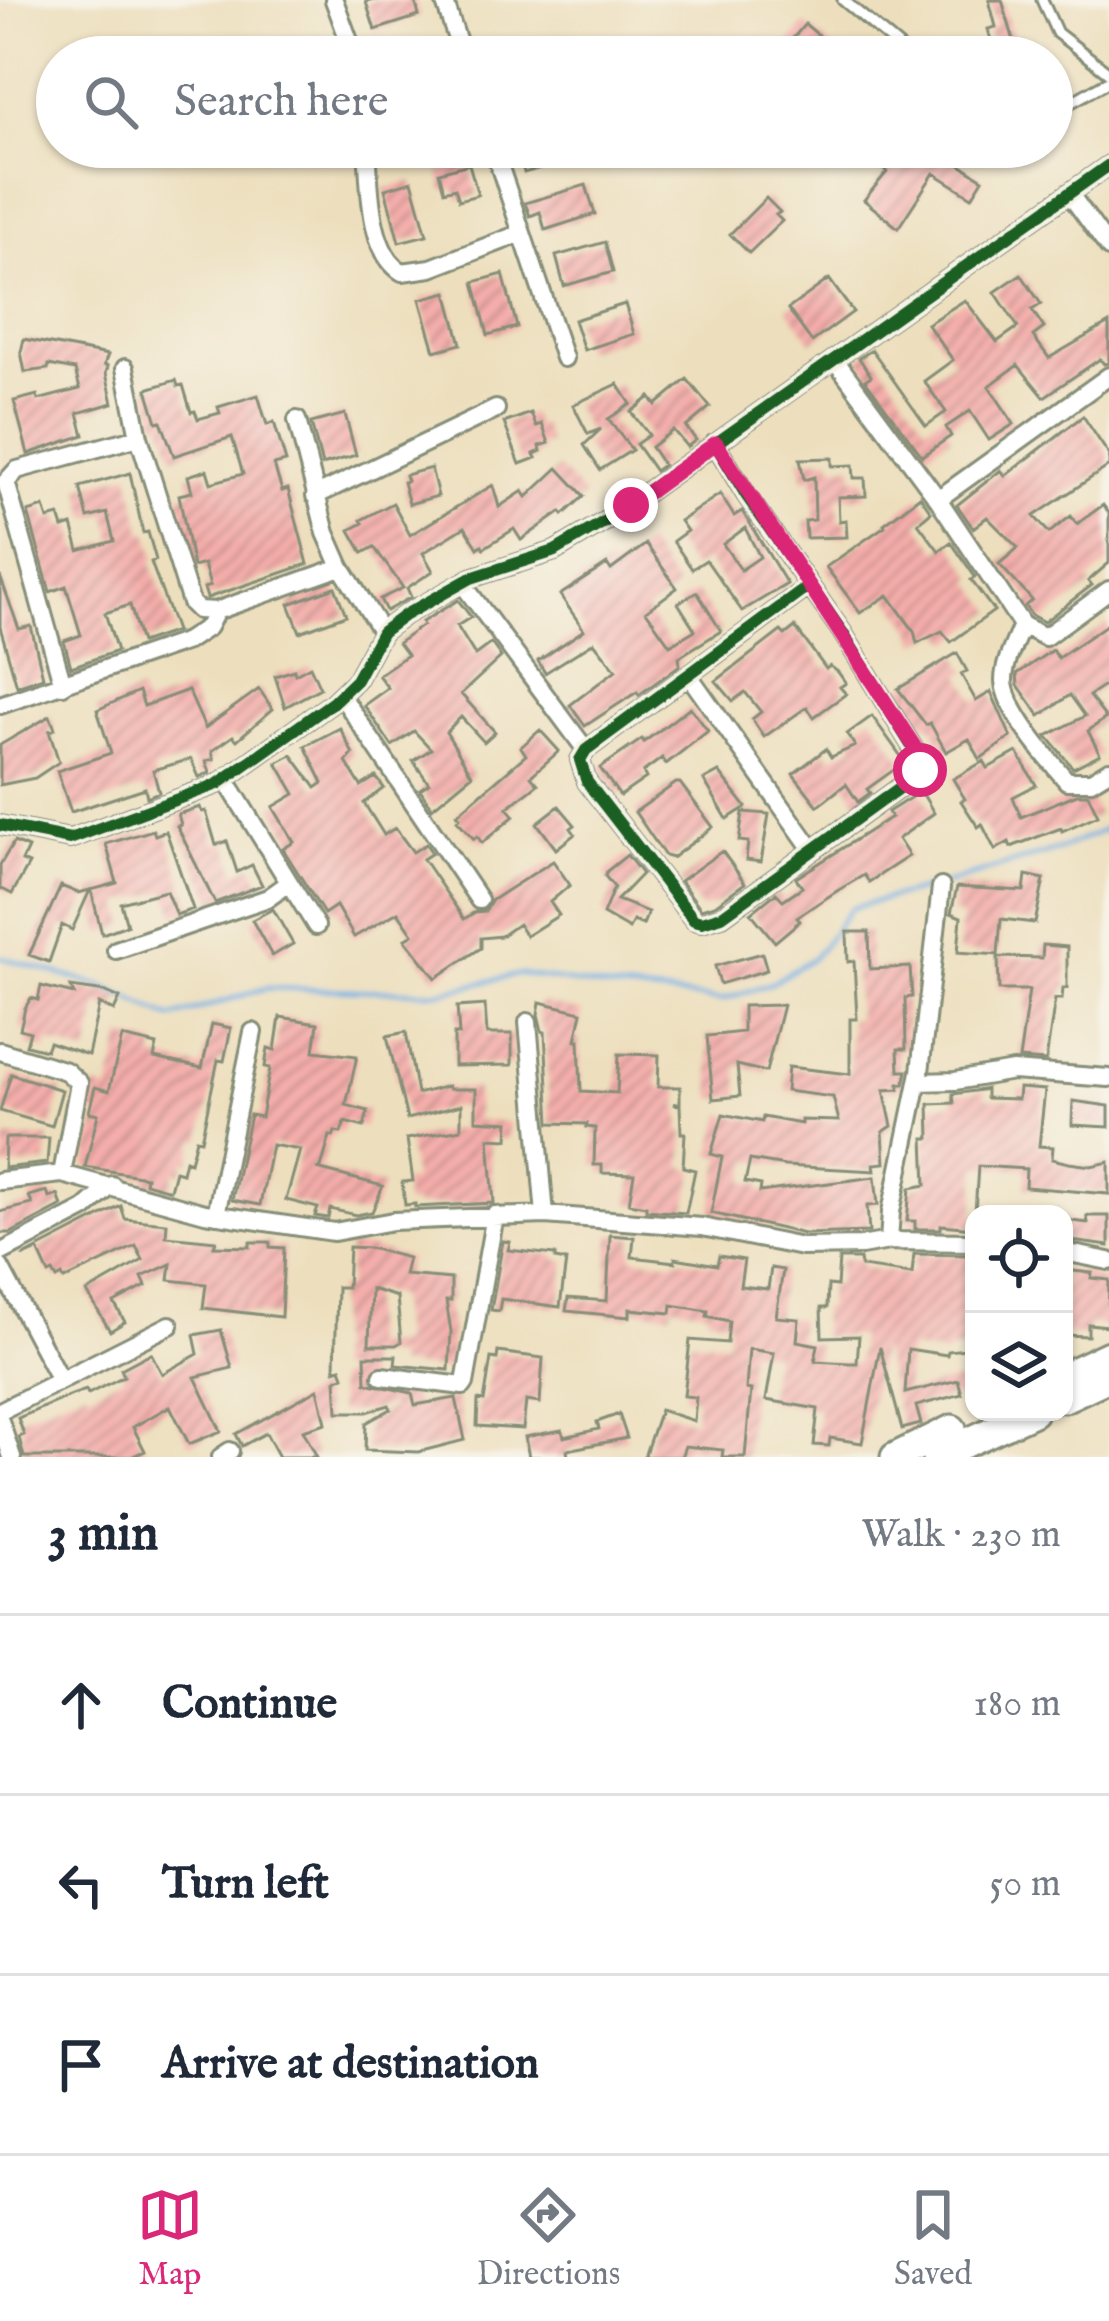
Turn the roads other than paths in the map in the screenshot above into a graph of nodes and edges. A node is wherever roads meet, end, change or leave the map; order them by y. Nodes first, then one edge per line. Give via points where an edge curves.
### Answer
1 (334, 0) edge
2 (444, 0) edge
3 (843, 0) edge
4 (1042, 0) edge
5 (347, 36) edge
6 (456, 36) edge
7 (886, 36) edge
8 (1061, 36) edge
9 (1073, 47) edge
10 (1109, 77) edge
11 (1073, 100) edge
12 (1109, 165) edge
13 (370, 168) edge
14 (500, 168) edge
15 (1070, 194) junction
16 (521, 233) junction
17 (1109, 248) edge
18 (564, 358) dead end
19 (835, 360) junction
20 (125, 368) dead end
21 (1109, 376) edge
22 (496, 409) dead end
23 (297, 420) dead end
24 (140, 437) junction
25 (716, 443) junction
26 (315, 496) junction
27 (938, 499) junction
28 (341, 567) junction
29 (462, 583) junction
30 (809, 586) junction
31 (1109, 590) edge
32 (216, 611) junction
33 (1022, 625) junction
34 (382, 632) junction
35 (690, 676) junction
36 (63, 686) junction
37 (341, 694) junction
38 (0, 705) edge
39 (586, 750) junction
40 (1109, 770) edge
41 (226, 780) junction
42 (0, 825) edge
43 (812, 849) junction
44 (289, 884) junction
45 (940, 887) dead end
46 (479, 900) dead end
47 (316, 926) dead end
48 (116, 950) dead end
49 (528, 1022) dead end
50 (253, 1032) dead end
51 (0, 1051) edge
52 (1109, 1078) edge
53 (918, 1082) junction
54 (62, 1174) junction
55 (0, 1180) edge
56 (112, 1185) junction
57 (216, 1215) junction
58 (495, 1215) junction
59 (544, 1215) junction
60 (890, 1241) junction
61 (965, 1242) edge
62 (0, 1253) edge
63 (1073, 1254) edge
64 (1109, 1261) edge
65 (0, 1267) edge
66 (170, 1325) dead end
67 (1109, 1355) edge
68 (1073, 1372) edge
69 (382, 1376) dead end
70 (1109, 1377) edge
71 (60, 1380) junction
72 (1073, 1394) edge
73 (0, 1411) edge
74 (0, 1421) edge
75 (969, 1421) edge
76 (1014, 1421) edge
77 (12, 1457) edge
78 (895, 1457) edge
79 (936, 1457) edge

1 - 5 street
2 - 6 street
3 - 7 lane
4 - 8 lane
9 - 10 lane
10 - 11 lane
12 - 15 street
13 - 16 street via 381,244 401,272
14 - 16 street
15 - 17 street
15 - 19 street
16 - 18 street
19 - 25 street
19 - 27 street
20 - 24 street
21 - 27 street
22 - 26 street
23 - 26 street
24 - 32 street via 191,603
24 - 36 street via 17,470 6,482
25 - 29 street via 575,541
25 - 30 street
26 - 28 street
27 - 33 street
28 - 32 street
28 - 34 street
29 - 34 street
29 - 39 street
30 - 35 street
30 - 43 street via 921,761 914,776
31 - 33 street via 1045,638
32 - 36 street via 187,641
33 - 40 street via 1006,664 1010,701 1067,782
34 - 37 street
35 - 39 street
35 - 43 street
36 - 38 street
37 - 41 street
37 - 46 street
39 - 43 street via 582,775 694,920 722,916
41 - 42 street via 70,839
41 - 44 street
44 - 47 street
44 - 48 street
45 - 53 street
49 - 59 street
50 - 57 street
51 - 54 street via 66,1071 79,1084
52 - 53 street via 1013,1071
53 - 60 street
54 - 55 street
54 - 56 street
56 - 57 street
56 - 62 street via 85,1209
57 - 58 street via 334,1232
58 - 59 street
58 - 69 street via 466,1383
59 - 60 street via 702,1227 802,1247
60 - 61 street
63 - 64 street
65 - 71 street
66 - 71 street
67 - 68 main road
70 - 72 main road
71 - 73 street
74 - 77 street
75 - 78 main road
76 - 79 main road

